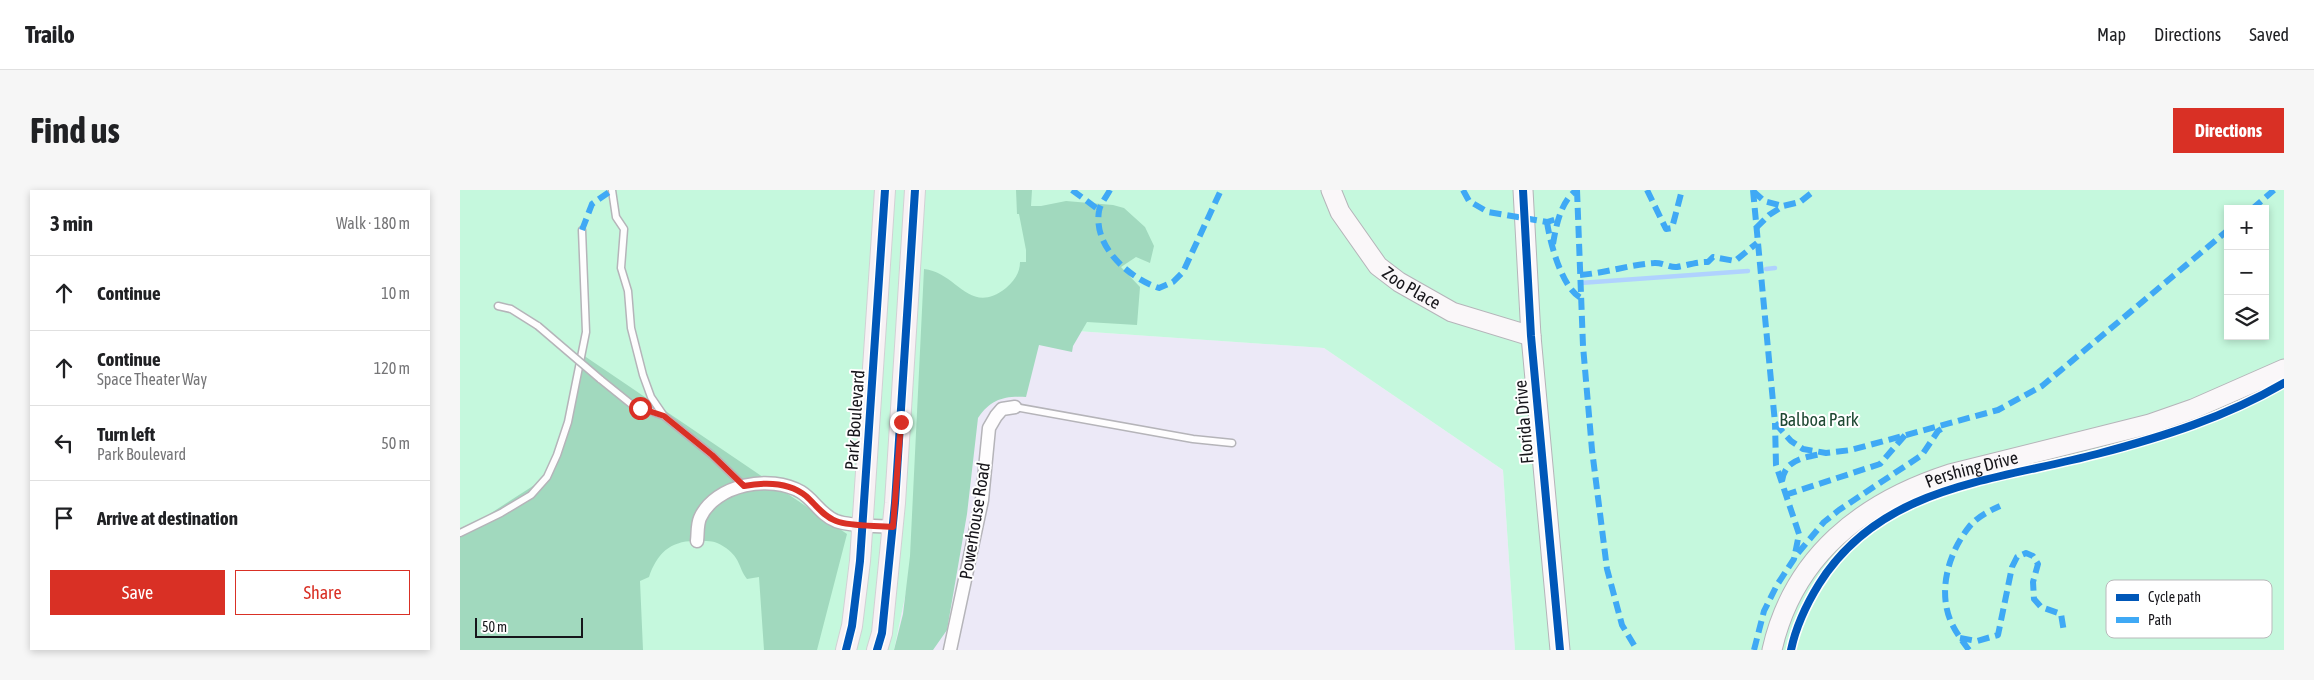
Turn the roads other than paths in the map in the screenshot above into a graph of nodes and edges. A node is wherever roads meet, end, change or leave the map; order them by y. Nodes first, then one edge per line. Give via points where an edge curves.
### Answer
1 (612, 190) edge
2 (885, 190) edge
3 (915, 190) edge
4 (1330, 190) edge
5 (1523, 190) edge
6 (582, 230) dead end
7 (498, 306) dead end
8 (1531, 336) junction
9 (2284, 360) edge
10 (2284, 369) edge
11 (2243, 386) junction
12 (1015, 407) joint
13 (664, 416) junction
14 (1232, 443) dead end
15 (744, 486) junction
16 (863, 524) junction
17 (893, 527) junction
18 (460, 533) edge
19 (697, 541) dead end
20 (846, 650) edge
21 (877, 650) edge
22 (950, 650) edge
23 (1560, 650) edge
24 (1772, 650) edge

1 - 13 lane via 616,217 624,229 621,268 643,376 651,397
2 - 16 main road, Park Boulevard
3 - 17 main road
4 - 8 main road, Zoo Place via 1340,212 1378,266 1399,282 1452,312
5 - 8 main road, Florida Drive
6 - 18 lane via 586,332 568,422 548,477 531,495
7 - 13 lane, bridge via 511,309 538,326 631,404
8 - 23 main road, Florida Drive
9 - 11 main road, Pershing Drive
10 - 11 main road, Pershing Drive
11 - 24 main road, Pershing Drive via 2169,418 1950,474 1883,502 1845,528 1814,561 1786,608
12 - 14 lane
12 - 22 street, Powerhouse Road via 1002,409 989,428 980,509
13 - 15 lane
15 - 16 street via 764,483 794,489 831,518
15 - 19 street via 722,495 704,512
16 - 17 street
16 - 20 main road, Park Boulevard via 852,626
17 - 21 main road via 882,633

